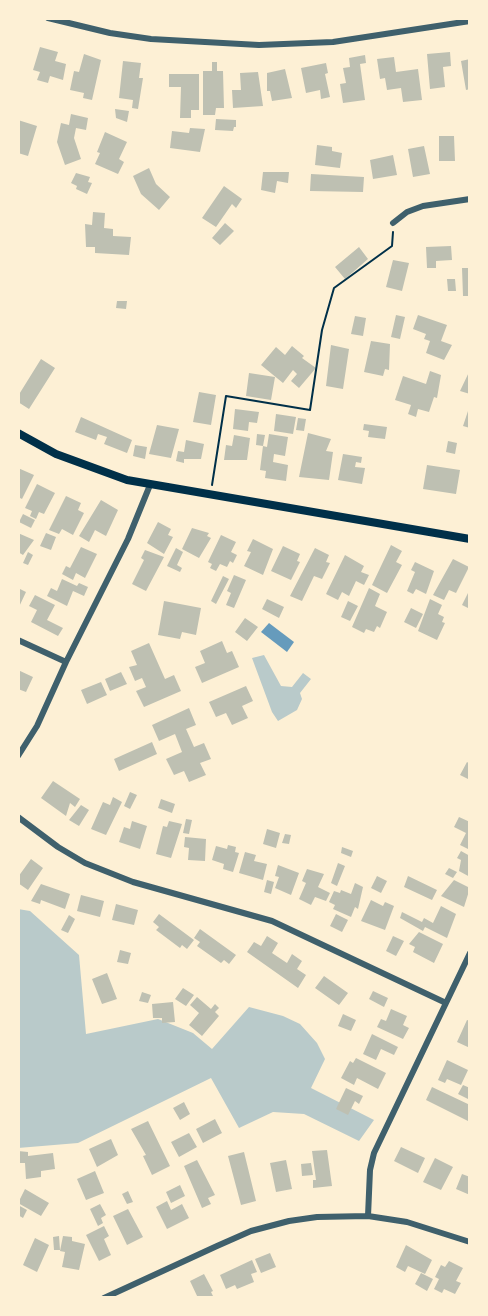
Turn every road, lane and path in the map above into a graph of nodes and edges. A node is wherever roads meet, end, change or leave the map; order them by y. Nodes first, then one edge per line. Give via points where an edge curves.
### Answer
1 (48, 18) edge
2 (470, 21) edge
3 (470, 199) edge
4 (393, 223) joint
5 (18, 433) edge
6 (150, 485) junction
7 (210, 496) junction
8 (470, 539) edge
9 (18, 640) edge
10 (66, 662) junction
11 (18, 756) edge
12 (18, 817) edge
13 (470, 953) edge
14 (446, 1003) junction
15 (368, 1216) junction
16 (470, 1242) edge
17 (104, 1298) edge

1 - 2 street via 151,39 259,45 333,42
3 - 4 street via 423,206
4 - 7 path via 392,246 334,288 322,330 310,410 226,396
5 - 6 main road via 102,473
6 - 7 main road
6 - 10 street via 128,539
7 - 8 main road
9 - 10 street
10 - 11 street via 38,726
12 - 14 street via 85,863 133,882 272,921
13 - 14 street
14 - 15 street via 374,1153
15 - 16 street via 407,1222
15 - 17 street via 317,1217 269,1226

